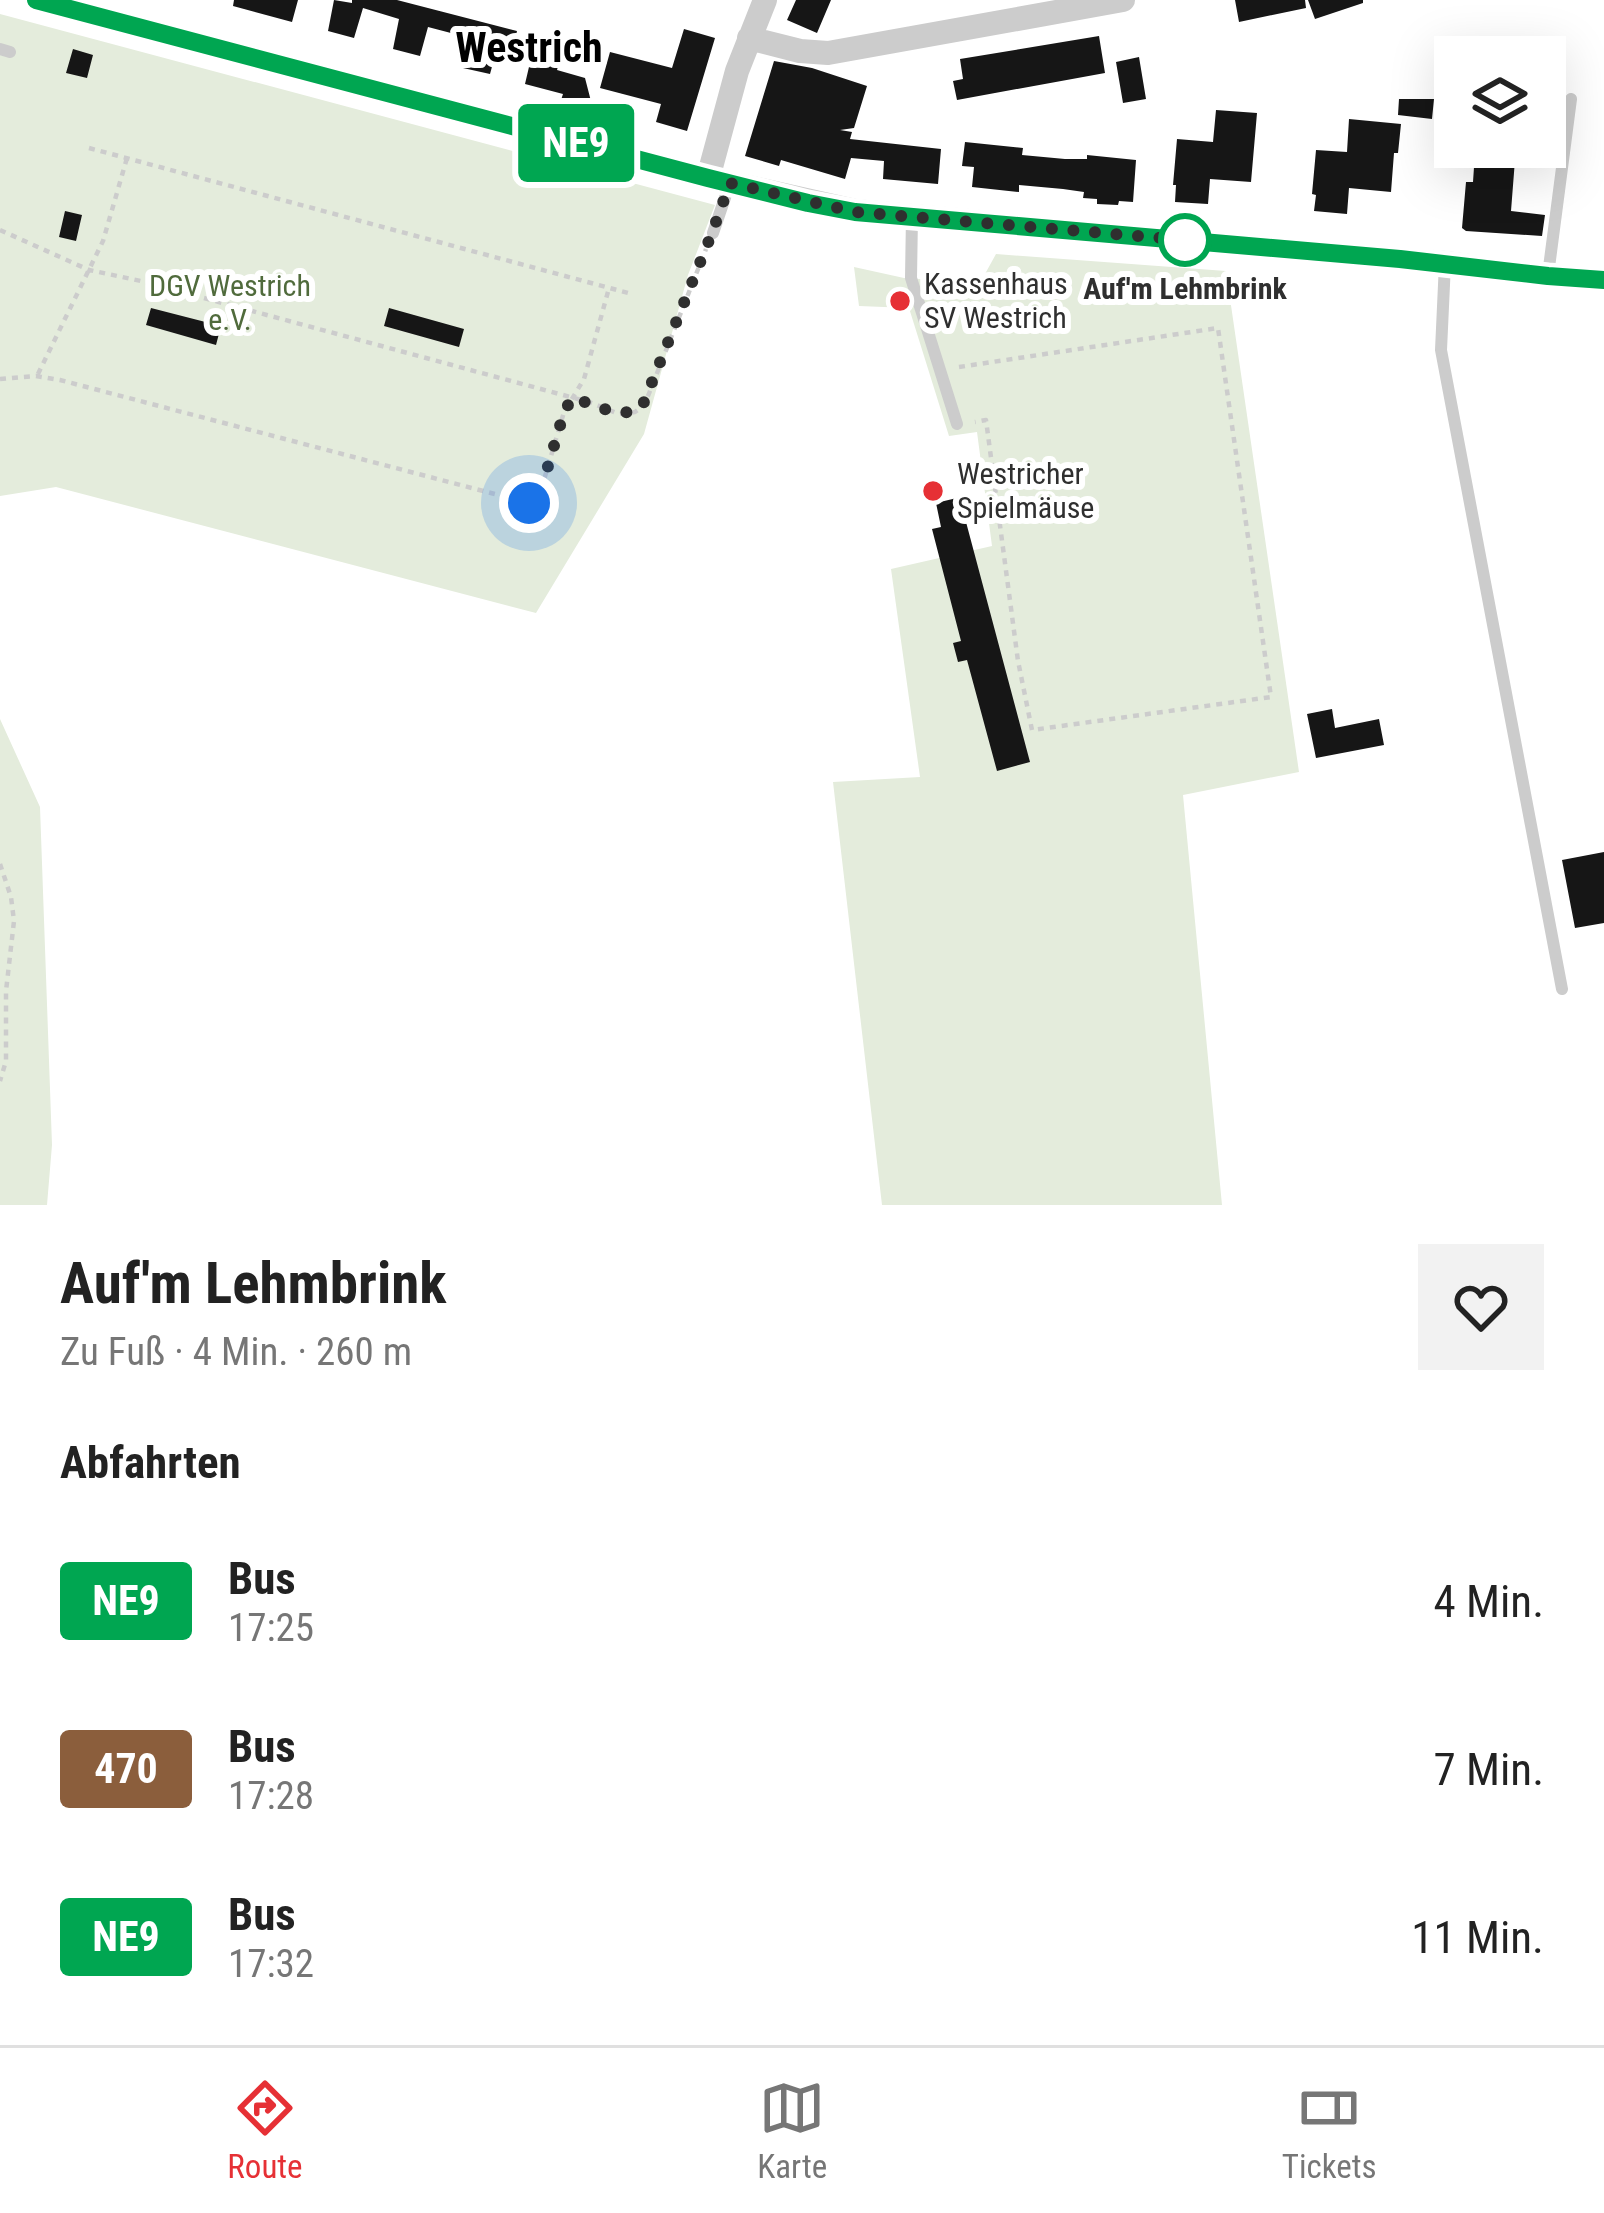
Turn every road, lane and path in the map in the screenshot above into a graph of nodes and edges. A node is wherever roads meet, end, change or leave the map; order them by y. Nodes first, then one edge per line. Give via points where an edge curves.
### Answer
1 (36, 0) edge
2 (765, 0) edge
3 (1123, 0) edge
4 (749, 38) junction
5 (1571, 99) dead end
6 (89, 148) dead end
7 (127, 158) junction
8 (719, 180) junction
9 (912, 216) junction
10 (0, 230) edge
11 (712, 233) joint
12 (1444, 263) junction
13 (89, 270) junction
14 (1548, 276) junction
15 (1604, 280) edge
16 (609, 288) junction
17 (632, 294) dead end
18 (940, 369) junction
19 (36, 376) junction
20 (0, 380) edge
21 (572, 398) junction
22 (957, 424) joint
23 (0, 864) edge
24 (1562, 988) dead end
25 (0, 1082) edge

1 - 8 street
2 - 4 street
3 - 4 street via 828,53
4 - 8 street
5 - 14 lane
6 - 7 path
7 - 13 path
7 - 16 path
8 - 9 street via 824,206
8 - 11 lane
9 - 12 street
9 - 18 lane via 911,278
10 - 13 path
11 - 21 path via 642,407 619,414
12 - 14 street
12 - 24 lane via 1441,350
13 - 19 path
13 - 21 path
14 - 15 street
16 - 17 path
16 - 21 path
18 - 22 lane
18 - 22 path via 1218,328 1271,697 1032,730 986,420
19 - 20 path
19 - 21 path via 529,503 541,490
23 - 25 path via 14,921

